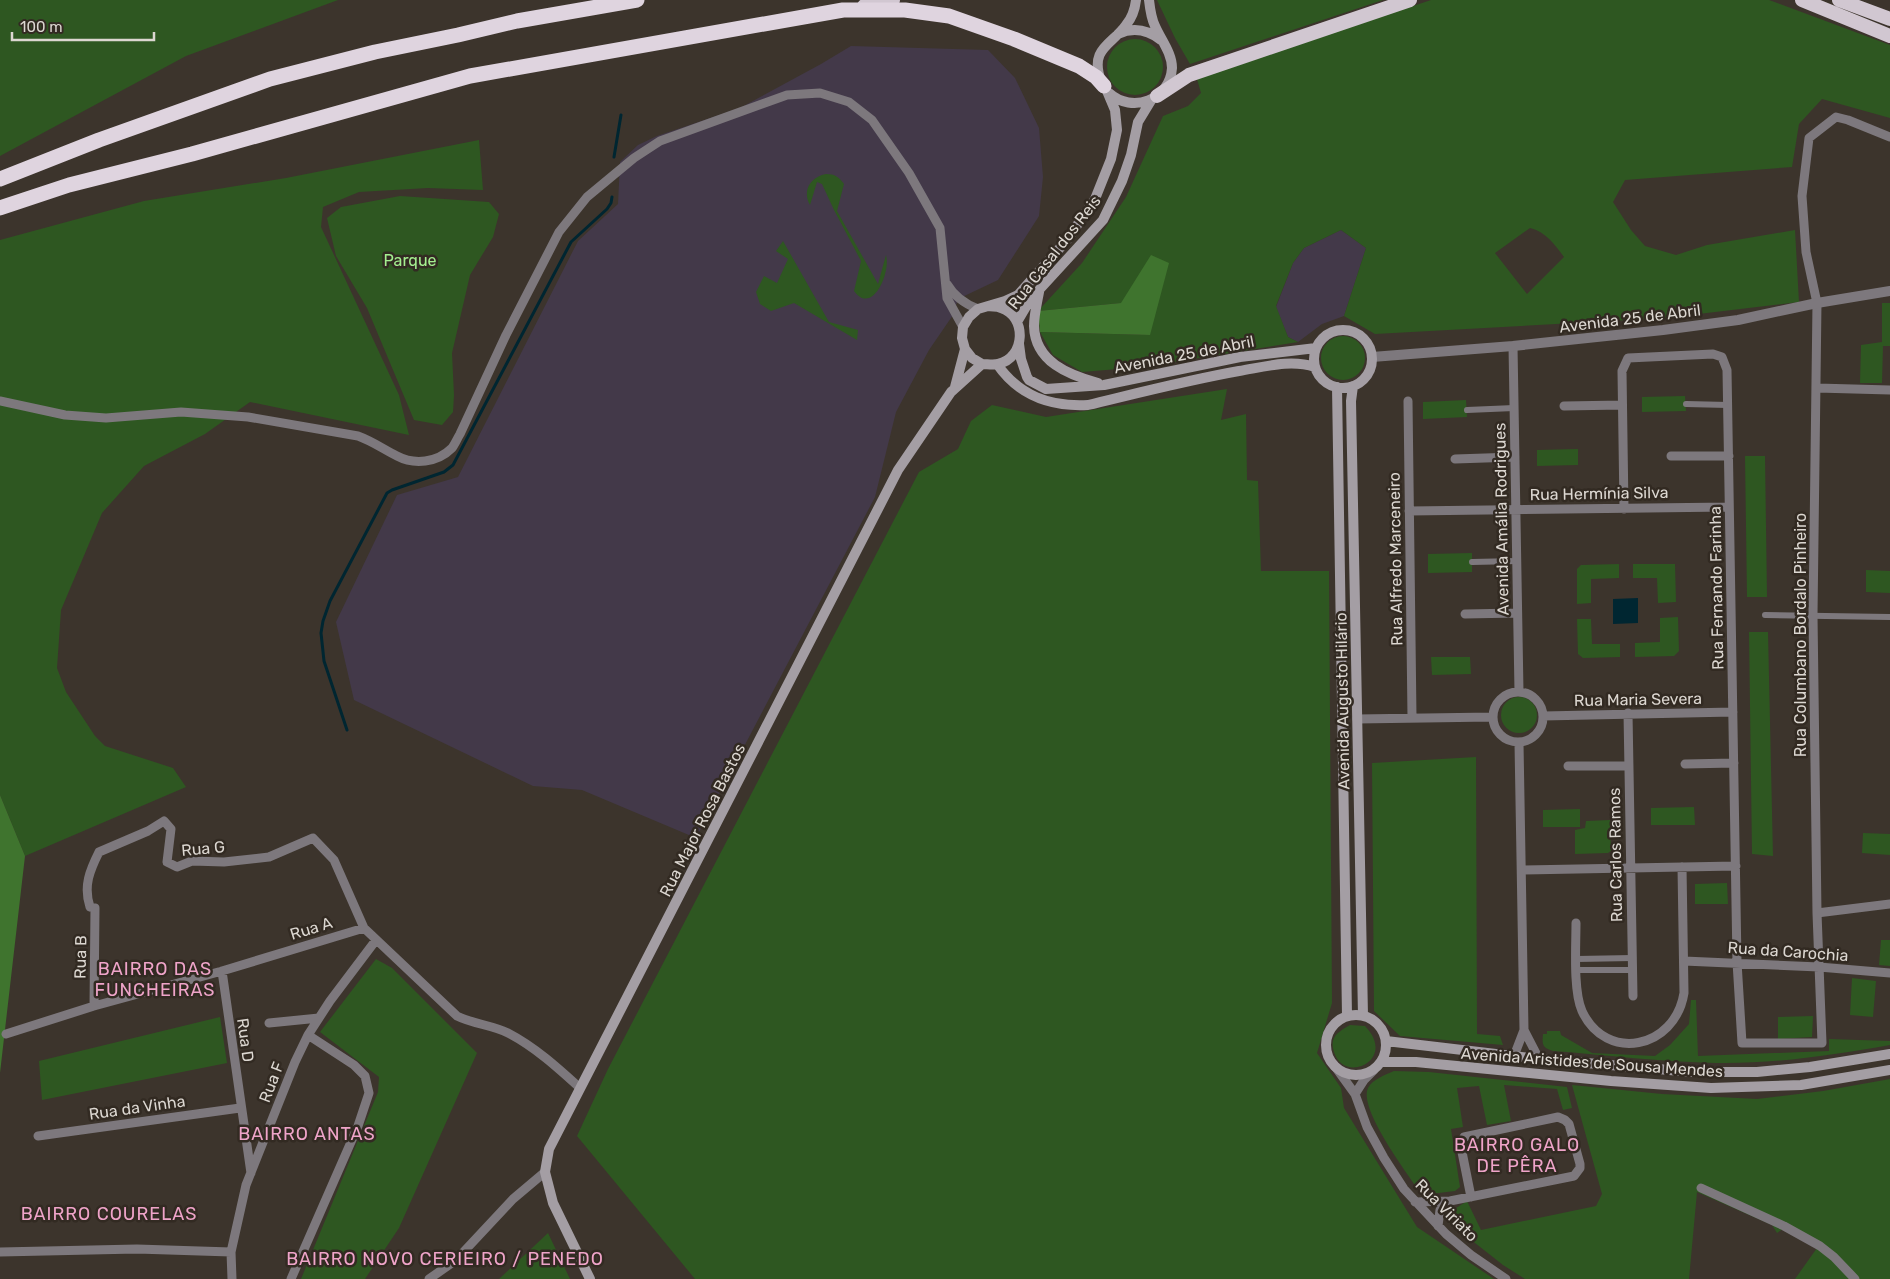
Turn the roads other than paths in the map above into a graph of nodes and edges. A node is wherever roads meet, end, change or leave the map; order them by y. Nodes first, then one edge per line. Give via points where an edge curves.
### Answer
1 (637, 0) edge
2 (893, 0) edge
3 (1136, 0) edge
4 (1149, 0) edge
5 (1410, 0) edge
6 (1796, 0) edge
7 (1802, 0) edge
8 (1860, 0) edge
9 (1834, 5) edge
10 (843, 10) junction
11 (1890, 14) edge
12 (1890, 18) edge
13 (1890, 36) edge
14 (1113, 37) junction
15 (1166, 47) junction
16 (1106, 88) junction
17 (1155, 98) junction
18 (1890, 138) edge
19 (0, 179) edge
20 (0, 208) edge
21 (944, 279) junction
22 (1039, 290) junction
23 (1890, 291) edge
24 (1817, 303) junction
25 (989, 306) junction
26 (978, 310) junction
27 (1017, 322) junction
28 (963, 327) junction
29 (1019, 344) junction
30 (1513, 346) junction
31 (1316, 348) junction
32 (965, 349) junction
33 (1372, 357) junction
34 (982, 364) junction
35 (997, 364) junction
36 (1315, 368) junction
37 (1104, 385) junction
38 (1353, 386) junction
39 (955, 387) junction
40 (1338, 388) junction
41 (1817, 388) junction
42 (1890, 390) edge
43 (0, 401) edge
44 (1408, 401) dead end
45 (1686, 404) dead end
46 (1622, 405) junction
47 (1728, 405) junction
48 (1564, 406) dead end
49 (1514, 408) junction
50 (1467, 410) dead end
51 (1671, 456) dead end
52 (1728, 456) junction
53 (1515, 458) junction
54 (1454, 459) dead end
55 (1730, 507) junction
56 (1516, 509) junction
57 (1624, 509) junction
58 (1410, 511) junction
59 (1517, 561) junction
60 (1472, 562) dead end
61 (1517, 613) junction
62 (1466, 614) dead end
63 (1765, 615) dead end
64 (1813, 615) junction
65 (1890, 617) edge
66 (1519, 692) junction
67 (1733, 712) junction
68 (1628, 714) junction
69 (1543, 716) junction
70 (1492, 717) junction
71 (1412, 718) junction
72 (1357, 719) junction
73 (1519, 743) junction
74 (1734, 763) junction
75 (1685, 764) dead end
76 (1568, 766) dead end
77 (1629, 766) junction
78 (1736, 866) junction
79 (1682, 867) junction
80 (1630, 868) junction
81 (1522, 870) junction
82 (1890, 904) edge
83 (95, 908) joint
84 (1817, 913) junction
85 (1576, 923) dead end
86 (364, 928) junction
87 (376, 940) junction
88 (1632, 958) junction
89 (1577, 960) junction
90 (1684, 961) junction
91 (1737, 962) junction
92 (1819, 967) junction
93 (1577, 970) junction
94 (1632, 970) junction
95 (222, 971) junction
96 (1890, 973) edge
97 (1632, 996) dead end
98 (94, 1006) junction
99 (1348, 1016) junction
100 (1363, 1016) junction
101 (319, 1018) junction
102 (269, 1023) dead end
103 (1524, 1030) junction
104 (6, 1034) dead end
105 (308, 1035) junction
106 (1386, 1041) junction
107 (1890, 1054) edge
108 (1514, 1056) junction
109 (1539, 1059) junction
110 (1334, 1065) junction
111 (1377, 1066) junction
112 (1890, 1070) edge
113 (580, 1088) junction
114 (1355, 1094) junction
115 (240, 1108) junction
116 (38, 1136) dead end
117 (545, 1172) junction
118 (251, 1173) junction
119 (1701, 1188) dead end
120 (1471, 1197) junction
121 (1450, 1201) junction
122 (1415, 1202) junction
123 (1425, 1213) junction
124 (1438, 1226) junction
125 (0, 1252) edge
126 (231, 1252) junction
127 (232, 1279) edge
128 (291, 1279) edge
129 (429, 1279) edge
130 (590, 1279) edge
131 (1506, 1279) edge
132 (1855, 1279) edge

1 - 19 highway via 517,21 279,77 218,96
2 - 10 highway
3 - 14 main road via 1126,25
4 - 15 main road via 1152,17
5 - 17 highway via 1189,75
6 - 9 highway
7 - 9 highway
8 - 11 highway
9 - 12 highway
9 - 13 highway
10 - 16 highway via 905,10 949,16 1079,66
10 - 20 highway via 470,76 69,186
14 - 15 main road via 1141,30 1154,35
14 - 16 main road via 1104,47 1099,62 1099,76
15 - 17 main road via 1171,59 1171,72 1166,86
16 - 17 main road via 1115,98 1128,103
16 - 25 main road, Rua Casal dos Reis via 1115,110 1116,143 1095,199 1067,240 1018,295
17 - 22 main road, Rua Casal dos Reis via 1138,122 1122,181 1103,220
18 - 24 street, Rua Columbano Bordalo Pinheiro via 1836,117 1809,138 1802,196 1803,229
21 - 26 street via 952,293
21 - 28 street via 947,298
21 - 43 street via 940,228 909,173 872,120 849,102 820,93 787,95 660,141 587,197 559,232 460,434 452,448 439,457 426,461 407,460 358,436 248,417 181,412 106,418 65,414
22 - 27 main road, Rua Casal dos Reis
22 - 37 main road, Avenida 25 de Abril via 1034,328 1043,354 1059,368
23 - 24 street, Avenida 25 de Abril
24 - 30 street, Avenida 25 de Abril via 1738,320
24 - 41 street, Rua Columbano Bordalo Pinheiro
25 - 26 main road, Rua Casal dos Reis
25 - 27 main road via 1010,313
26 - 28 main road, Rua Casal dos Reis
27 - 29 main road, Rua Casal dos Reis via 1021,333
28 - 32 main road
29 - 35 main road via 1014,354
29 - 37 main road, Rua Casal dos Reis via 1026,374 1039,386 1046,389
30 - 33 street, Avenida 25 de Abril
30 - 49 street, Avenida Amália Rodrigues
31 - 33 main road via 1328,333 1348,330 1364,339
31 - 36 main road
31 - 37 main road, Avenida 25 de Abril via 1240,357
32 - 34 main road
32 - 39 main road
33 - 38 main road via 1367,374
34 - 35 main road
34 - 39 main road
35 - 36 main road, Avenida 25 de Abril via 1017,388 1048,402 1077,406 1189,380 1278,365 1300,363
36 - 40 main road via 1323,381
38 - 40 main road
38 - 72 main road, Avenida Augusto Hilário
39 - 113 main road, Rua Major Rosa Bastos via 898,470
40 - 99 main road, Avenida Augusto Hilário
41 - 42 street
41 - 64 street, Rua Columbano Bordalo Pinheiro
44 - 58 street, Rua Alfredo Marceneiro
45 - 47 street
46 - 47 street, Rua Fernando Farinha via 1622,371 1628,358 1713,354 1722,357 1727,370
46 - 48 street
46 - 57 street, Rua Fernando Farinha
47 - 52 street, Rua Fernando Farinha
49 - 50 street
49 - 53 street, Avenida Amália Rodrigues
51 - 52 street
52 - 55 street, Rua Fernando Farinha
53 - 54 street
53 - 56 street, Avenida Amália Rodrigues
55 - 57 street, Rua Hermínia Silva
55 - 67 street, Rua Fernando Farinha
56 - 57 street, Rua Hermínia Silva
56 - 58 street, Rua Hermínia Silva
56 - 59 street, Avenida Amália Rodrigues
58 - 71 street, Rua Alfredo Marceneiro
59 - 60 street
59 - 61 street, Avenida Amália Rodrigues
61 - 62 street
61 - 66 street, Avenida Amália Rodrigues
63 - 64 street
64 - 65 street
64 - 84 street, Rua Columbano Bordalo Pinheiro
66 - 69 street via 1533,696 1542,708
66 - 70 street via 1503,696
67 - 68 street, Rua Maria Severa
67 - 74 street, Rua Fernando Farinha
68 - 69 street, Rua Maria Severa
68 - 77 street, Rua Carlos Ramos
69 - 73 street via 1534,737
70 - 71 street
70 - 73 street via 1500,736
71 - 72 street
72 - 100 main road, Avenida Augusto Hilário
73 - 81 street
74 - 75 street
74 - 78 street, Rua Fernando Farinha
76 - 77 street
77 - 80 street, Rua Carlos Ramos
78 - 79 street
78 - 91 street, Rua Fernando Farinha
79 - 80 street
79 - 90 street
80 - 81 street
80 - 88 street, Rua Carlos Ramos
81 - 103 street
82 - 84 street
83 - 86 street, Rua G via 90,907 86,896 87,880 99,852 164,821 171,829 167,862 177,867 192,861 224,862 268,857 313,838 334,860
83 - 98 street, Rua B
84 - 92 street, Rua Columbano Bordalo Pinheiro
85 - 89 street
86 - 87 street
86 - 95 street, Rua A
87 - 101 street, Rua F
87 - 113 street via 456,1016 507,1032 527,1044
88 - 89 street
88 - 94 street, Rua Carlos Ramos
89 - 93 street
90 - 91 street, Rua da Carochia
90 - 93 street via 1684,993 1678,1016 1659,1035 1631,1043 1612,1040 1589,1023 1578,999
91 - 92 street, Rua da Carochia
91 - 92 street, Rua Columbano Bordalo Pinheiro via 1742,1043 1822,1043
92 - 96 street, Rua da Carochia
93 - 94 street
94 - 97 street, Rua Carlos Ramos
95 - 98 street, Rua A
95 - 115 street, Rua D
98 - 104 street, Rua A
99 - 100 main road
99 - 110 main road via 1339,1020 1328,1034 1327,1051
100 - 106 main road via 1378,1025
101 - 102 street
101 - 105 street, Rua F
103 - 108 street
103 - 109 street
105 - 118 street, Rua F via 294,1062
105 - 128 street via 359,1070 365,1076 369,1093 358,1126
106 - 108 main road, Avenida Aristides de Sousa Mendes
106 - 111 main road via 1384,1056
107 - 109 main road, Avenida Aristides de Sousa Mendes via 1810,1067 1725,1073
108 - 109 main road, Avenida Aristides de Sousa Mendes
110 - 111 main road via 1340,1071 1357,1075
110 - 114 street, Rua Viriato
111 - 112 main road, Avenida Aristides de Sousa Mendes via 1416,1062 1711,1088 1801,1085
111 - 114 street
113 - 117 main road, Rua Major Rosa Bastos via 549,1149
114 - 122 street, Rua Viriato via 1367,1127 1384,1158
115 - 116 street, Rua da Vinha
115 - 118 street, Rua D
117 - 129 street via 514,1199 456,1260
117 - 130 main road, Rua Major Rosa Bastos via 553,1203
118 - 126 street, Rua F
119 - 132 street via 1820,1246
120 - 120 street via 1574,1176 1580,1164 1569,1124 1558,1117 1464,1136 1461,1148
120 - 121 street
121 - 122 street
121 - 123 street
121 - 124 street via 1440,1210
122 - 123 street, Rua Viriato
123 - 124 street, Rua Viriato
124 - 131 street, Rua Viriato via 1471,1255
125 - 126 street via 137,1249
126 - 127 street, Rua F

